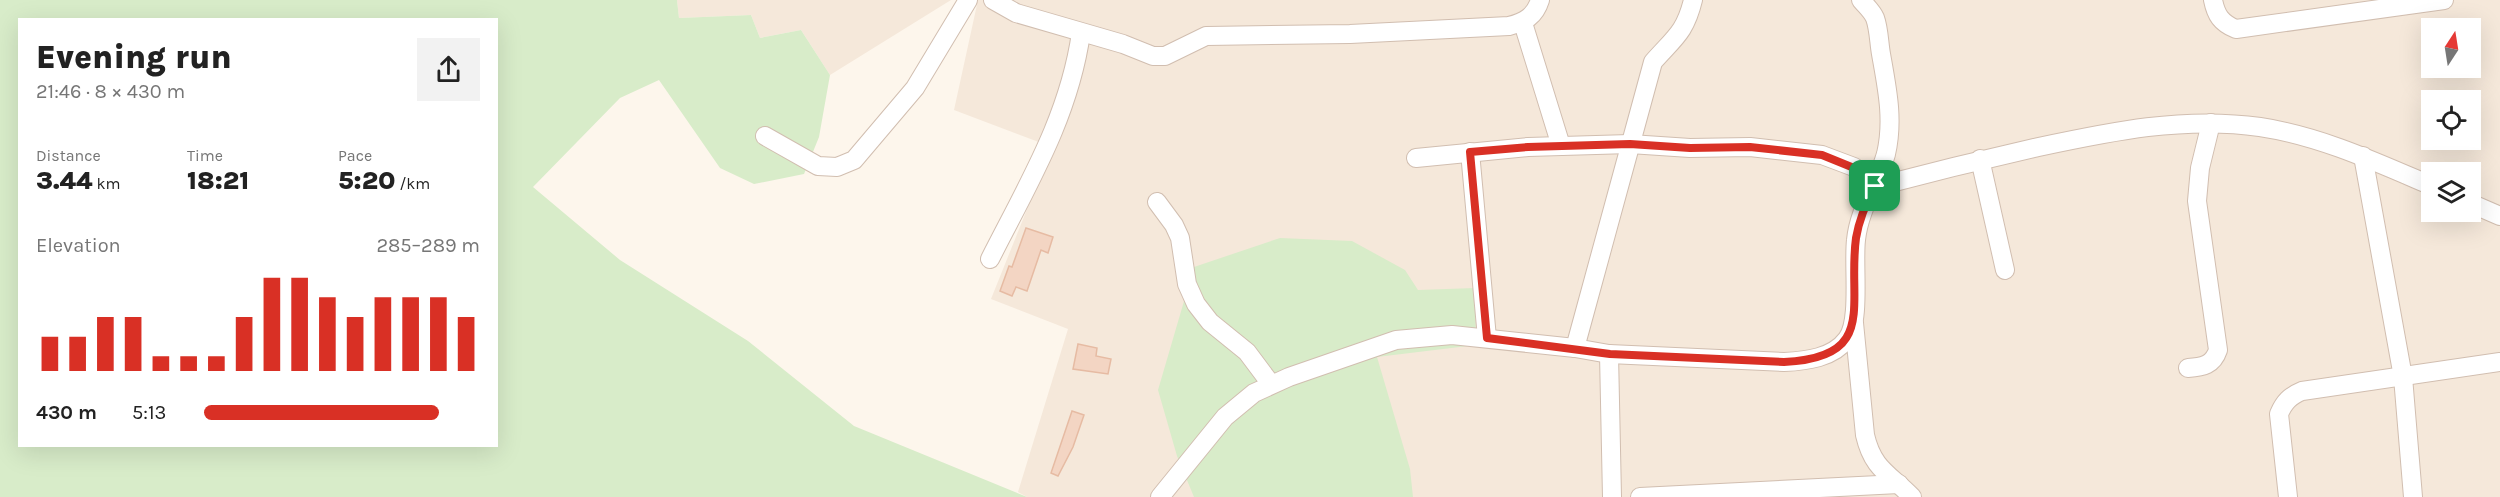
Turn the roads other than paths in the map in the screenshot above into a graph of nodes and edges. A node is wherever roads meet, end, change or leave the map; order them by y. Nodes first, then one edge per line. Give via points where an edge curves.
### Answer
1 (968, 0) edge
2 (993, 0) edge
3 (1540, 0) edge
4 (1693, 0) edge
5 (1861, 0) edge
6 (2213, 0) edge
7 (2444, 0) edge
8 (1524, 22) junction
9 (1081, 33) junction
10 (2211, 123) junction
11 (765, 136) dead end
12 (1630, 144) junction
13 (1561, 146) junction
14 (1470, 152) junction
15 (2363, 156) junction
16 (1416, 158) dead end
17 (1980, 159) junction
18 (2421, 181) edge
19 (1875, 186) junction
20 (1157, 202) dead end
21 (2481, 208) edge
22 (2500, 216) edge
23 (990, 259) dead end
24 (2005, 270) dead end
25 (1854, 323) junction
26 (1487, 338) junction
27 (1575, 348) junction
28 (1610, 354) junction
29 (2500, 362) edge
30 (2188, 368) dead end
31 (2403, 377) junction
32 (1271, 384) junction
33 (1905, 491) edge
34 (1663, 496) edge
35 (1160, 497) edge
36 (1612, 497) edge
37 (1641, 497) edge
38 (2288, 497) edge
39 (2413, 497) edge

1 - 11 street via 915,88 854,160 837,167 818,166
2 - 9 street via 1016,13
3 - 8 street
4 - 12 street via 1683,29 1653,62
5 - 19 street via 1875,18 1889,101 1891,130
6 - 7 street via 2219,18 2236,29
8 - 9 street via 1350,34 1206,36 1165,56 1153,56
8 - 13 street
9 - 23 street via 1071,88 1061,114
10 - 15 street via 2313,139
10 - 17 street via 2153,125
10 - 30 street via 2197,201 2218,350 2208,364
12 - 13 street
12 - 19 street via 1750,147 1822,155 1854,168
12 - 27 street
13 - 14 street
14 - 16 street
14 - 26 street
15 - 18 street
15 - 31 street
17 - 19 street
17 - 24 street
19 - 25 street via 1859,222 1856,240
20 - 32 street via 1180,238 1187,284 1196,304 1210,322 1247,352
21 - 22 street
25 - 28 street via 1848,338 1836,350 1803,361
25 - 33 street via 1868,451
26 - 27 street
26 - 32 street via 1433,335 1396,340
27 - 28 street
28 - 36 street
29 - 31 street
31 - 38 street via 2302,391 2283,404 2279,426
31 - 39 street
32 - 35 street via 1225,417
33 - 34 street
34 - 37 street

